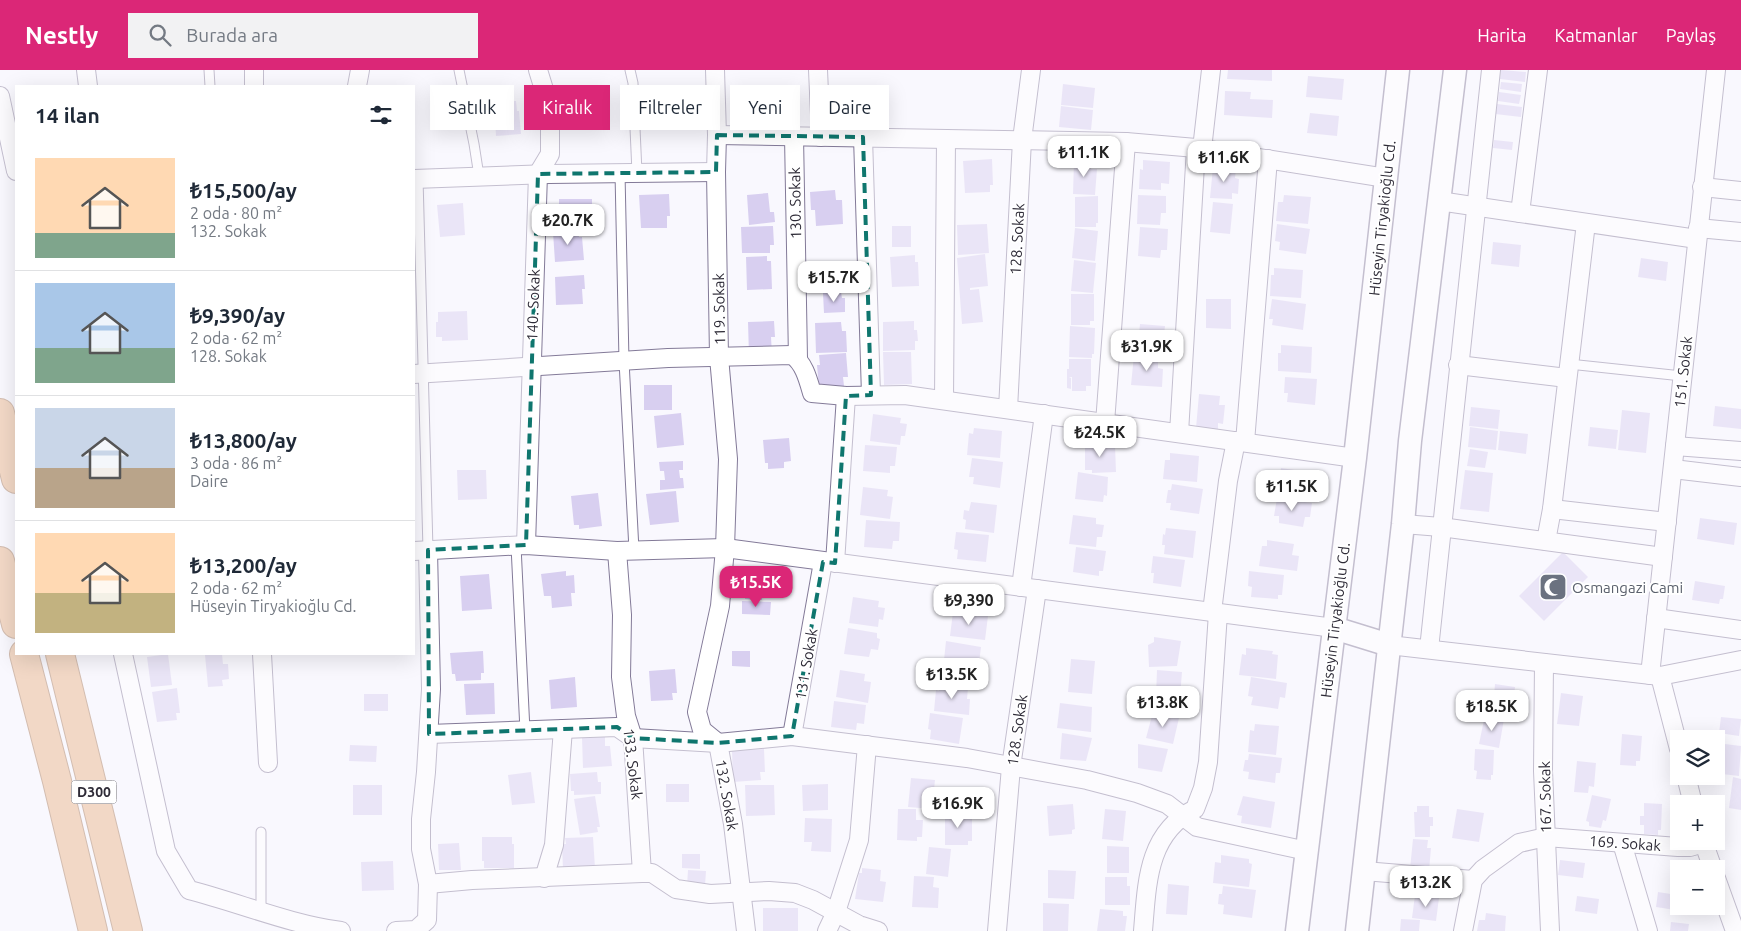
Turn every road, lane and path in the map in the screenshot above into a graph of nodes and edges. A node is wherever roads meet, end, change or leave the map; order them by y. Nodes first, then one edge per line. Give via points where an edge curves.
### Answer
1 (86, 70) edge
2 (209, 70) edge
3 (254, 70) edge
4 (360, 70) edge
5 (459, 70) edge
6 (538, 70) edge
7 (630, 70) edge
8 (715, 70) edge
9 (818, 70) edge
10 (1031, 70) edge
11 (1211, 70) edge
12 (1398, 70) edge
13 (1455, 70) edge
14 (1491, 70) edge
15 (1538, 70) edge
16 (1716, 70) edge
17 (88, 85) edge
18 (210, 85) edge
19 (254, 85) edge
20 (357, 85) edge
21 (0, 96) edge
22 (717, 135) junction
23 (794, 136) junction
24 (821, 137) junction
25 (863, 137) junction
26 (946, 139) junction
27 (1022, 140) junction
28 (1126, 142) junction
29 (1199, 149) junction
30 (1268, 159) junction
31 (15, 166) edge
32 (716, 172) junction
33 (629, 173) junction
34 (538, 174) junction
35 (479, 176) junction
36 (416, 178) edge
37 (1386, 178) junction
38 (1702, 187) junction
39 (1741, 191) edge
40 (1439, 201) junction
41 (1475, 206) junction
42 (1520, 213) junction
43 (1586, 223) junction
44 (1741, 232) edge
45 (1698, 234) junction
46 (720, 357) junction
47 (798, 359) junction
48 (624, 361) junction
49 (1458, 365) junction
50 (531, 366) junction
51 (1568, 371) junction
52 (418, 374) edge
53 (1682, 376) junction
54 (871, 395) junction
55 (846, 396) junction
56 (944, 400) junction
57 (1008, 409) junction
58 (0, 413) edge
59 (1044, 414) junction
60 (1106, 423) junction
61 (1179, 433) junction
62 (1241, 442) junction
63 (1675, 446) junction
64 (1741, 452) edge
65 (1355, 458) junction
66 (1673, 469) junction
67 (15, 475) edge
68 (1741, 477) edge
69 (1552, 509) junction
70 (1667, 522) junction
71 (1403, 524) junction
72 (1442, 528) junction
73 (1546, 541) junction
74 (521, 546) junction
75 (725, 548) junction
76 (626, 550) junction
77 (421, 551) edge
78 (1663, 557) junction
79 (0, 561) edge
80 (829, 562) junction
81 (1029, 588) junction
82 (1215, 612) junction
83 (1656, 618) junction
84 (15, 620) edge
85 (1334, 628) junction
86 (1741, 630) edge
87 (1389, 645) junction
88 (1429, 650) junction
89 (24, 655) edge
90 (60, 655) edge
91 (123, 655) edge
92 (262, 655) edge
93 (1741, 660) edge
94 (1544, 663) junction
95 (1655, 675) junction
96 (563, 729) junction
97 (1673, 730) edge
98 (525, 731) junction
99 (429, 734) junction
100 (792, 736) junction
101 (633, 738) junction
102 (718, 743) junction
103 (867, 745) junction
104 (268, 763) dead end
105 (1012, 767) junction
106 (1182, 816) junction
107 (261, 832) dead end
108 (1546, 837) junction
109 (1622, 843) junction
110 (1670, 846) edge
111 (1307, 851) junction
112 (1364, 871) junction
113 (642, 873) junction
114 (544, 878) junction
115 (1473, 880) junction
116 (428, 884) junction
117 (742, 893) junction
118 (1725, 903) edge
119 (261, 910) junction
120 (836, 912) junction
121 (93, 931) edge
122 (128, 931) edge
123 (341, 931) edge
124 (396, 931) edge
125 (746, 931) edge
126 (827, 931) edge
127 (878, 931) edge
128 (997, 931) edge
129 (1143, 931) edge
130 (1297, 931) edge
131 (1357, 931) edge
132 (1463, 931) edge
133 (1550, 931) edge
134 (1648, 931) edge
135 (1735, 931) edge

1 - 17 street
2 - 18 lane
3 - 19 street
4 - 20 street
5 - 35 lane
6 - 34 street, 140. Sokak via 550,109 550,154
7 - 33 lane via 633,83
8 - 22 street, 119. Sokak
9 - 24 street
10 - 27 street, 128. Sokak
11 - 29 street
12 - 37 street, Hüseyin Tiryakioğlu Cd.
13 - 40 street
14 - 41 street
15 - 42 street
16 - 38 street, 151. Sokak
21 - 31 street
22 - 23 street
22 - 32 street, 119. Sokak
23 - 24 street
23 - 47 street, 130. Sokak
24 - 25 street
25 - 26 street
25 - 54 street
26 - 27 street
26 - 56 street
27 - 28 street
27 - 57 street, 128. Sokak
28 - 29 street
28 - 60 street
29 - 30 street
29 - 61 street
30 - 37 street
30 - 62 street
32 - 33 street
32 - 46 street, 119. Sokak
33 - 34 street
33 - 48 lane
34 - 35 street
34 - 50 street, 140. Sokak
35 - 36 street
36 - 52 lane
37 - 65 street, Hüseyin Tiryakioğlu Cd.
38 - 39 street
38 - 45 street, 151. Sokak
40 - 41 street
40 - 71 street
41 - 42 street
41 - 49 street
42 - 43 street
43 - 45 street
43 - 51 street
44 - 45 street
45 - 53 street, 151. Sokak
46 - 47 street via 792,355
46 - 48 street
46 - 75 street, 119. Sokak via 728,459
47 - 55 street via 812,393
48 - 50 street
48 - 76 lane
49 - 51 street
49 - 72 street
50 - 52 street
50 - 74 street, 140. Sokak
51 - 53 lane
51 - 69 street
52 - 77 lane
53 - 63 street, 151. Sokak
54 - 55 street
54 - 56 street
55 - 80 street, 131. Sokak
56 - 57 street
57 - 59 street
58 - 67 highway
59 - 60 street
59 - 81 street, 128. Sokak
60 - 61 street
61 - 62 street
62 - 65 street
62 - 82 street via 1228,481
63 - 64 street
63 - 66 street, 151. Sokak
65 - 85 street, Hüseyin Tiryakioğlu Cd.
66 - 68 street
66 - 70 street, 151. Sokak
69 - 70 street
69 - 73 street
70 - 78 street, 151. Sokak
71 - 72 street
71 - 87 street
72 - 73 street
72 - 88 street
73 - 78 street
74 - 76 street
74 - 77 street
74 - 98 lane
75 - 76 street
75 - 80 street
75 - 102 street, 132. Sokak via 720,606 697,712 702,730
76 - 101 street, 133. Sokak via 621,678 626,716
77 - 99 street via 431,688
78 - 83 street, 151. Sokak
79 - 84 highway
80 - 81 street
80 - 100 street, 131. Sokak
81 - 82 street
81 - 105 street, 128. Sokak
82 - 85 street
82 - 106 street via 1206,770 1195,809
83 - 86 street
83 - 95 street, 151. Sokak
85 - 87 street
85 - 111 street, Hüseyin Tiryakioğlu Cd.
87 - 88 street
87 - 112 street
88 - 94 street
89 - 121 highway, D300
90 - 122 highway, D300
91 - 119 street via 166,851 189,890
92 - 104 street
93 - 95 street
94 - 95 street
94 - 108 street, 167. Sokak
95 - 97 street
96 - 98 street
96 - 101 street via 617,728
96 - 114 street via 554,845
98 - 99 street
99 - 116 street via 421,819 421,849
100 - 102 street
100 - 103 street
101 - 102 street
101 - 113 street, 133. Sokak
102 - 117 street, 132. Sokak
103 - 105 street
103 - 120 street via 859,840
105 - 106 street via 1137,793 1166,804
105 - 128 street, 128. Sokak
106 - 111 street via 1197,827
106 - 129 street via 1168,830 1152,860
107 - 119 lane
108 - 109 street, 169. Sokak
108 - 115 street, 169. Sokak via 1519,843
108 - 133 street, 167. Sokak
109 - 110 street, 169. Sokak
109 - 134 street
111 - 130 street, Hüseyin Tiryakioğlu Cd.
112 - 115 street
112 - 131 street
113 - 114 street
113 - 117 street via 652,873 676,889 710,894
114 - 116 street
115 - 132 street
116 - 124 street via 427,920 416,930
117 - 120 street via 796,893
117 - 125 street, 132. Sokak
118 - 135 street
119 - 123 street via 316,928
120 - 126 street
120 - 127 street

